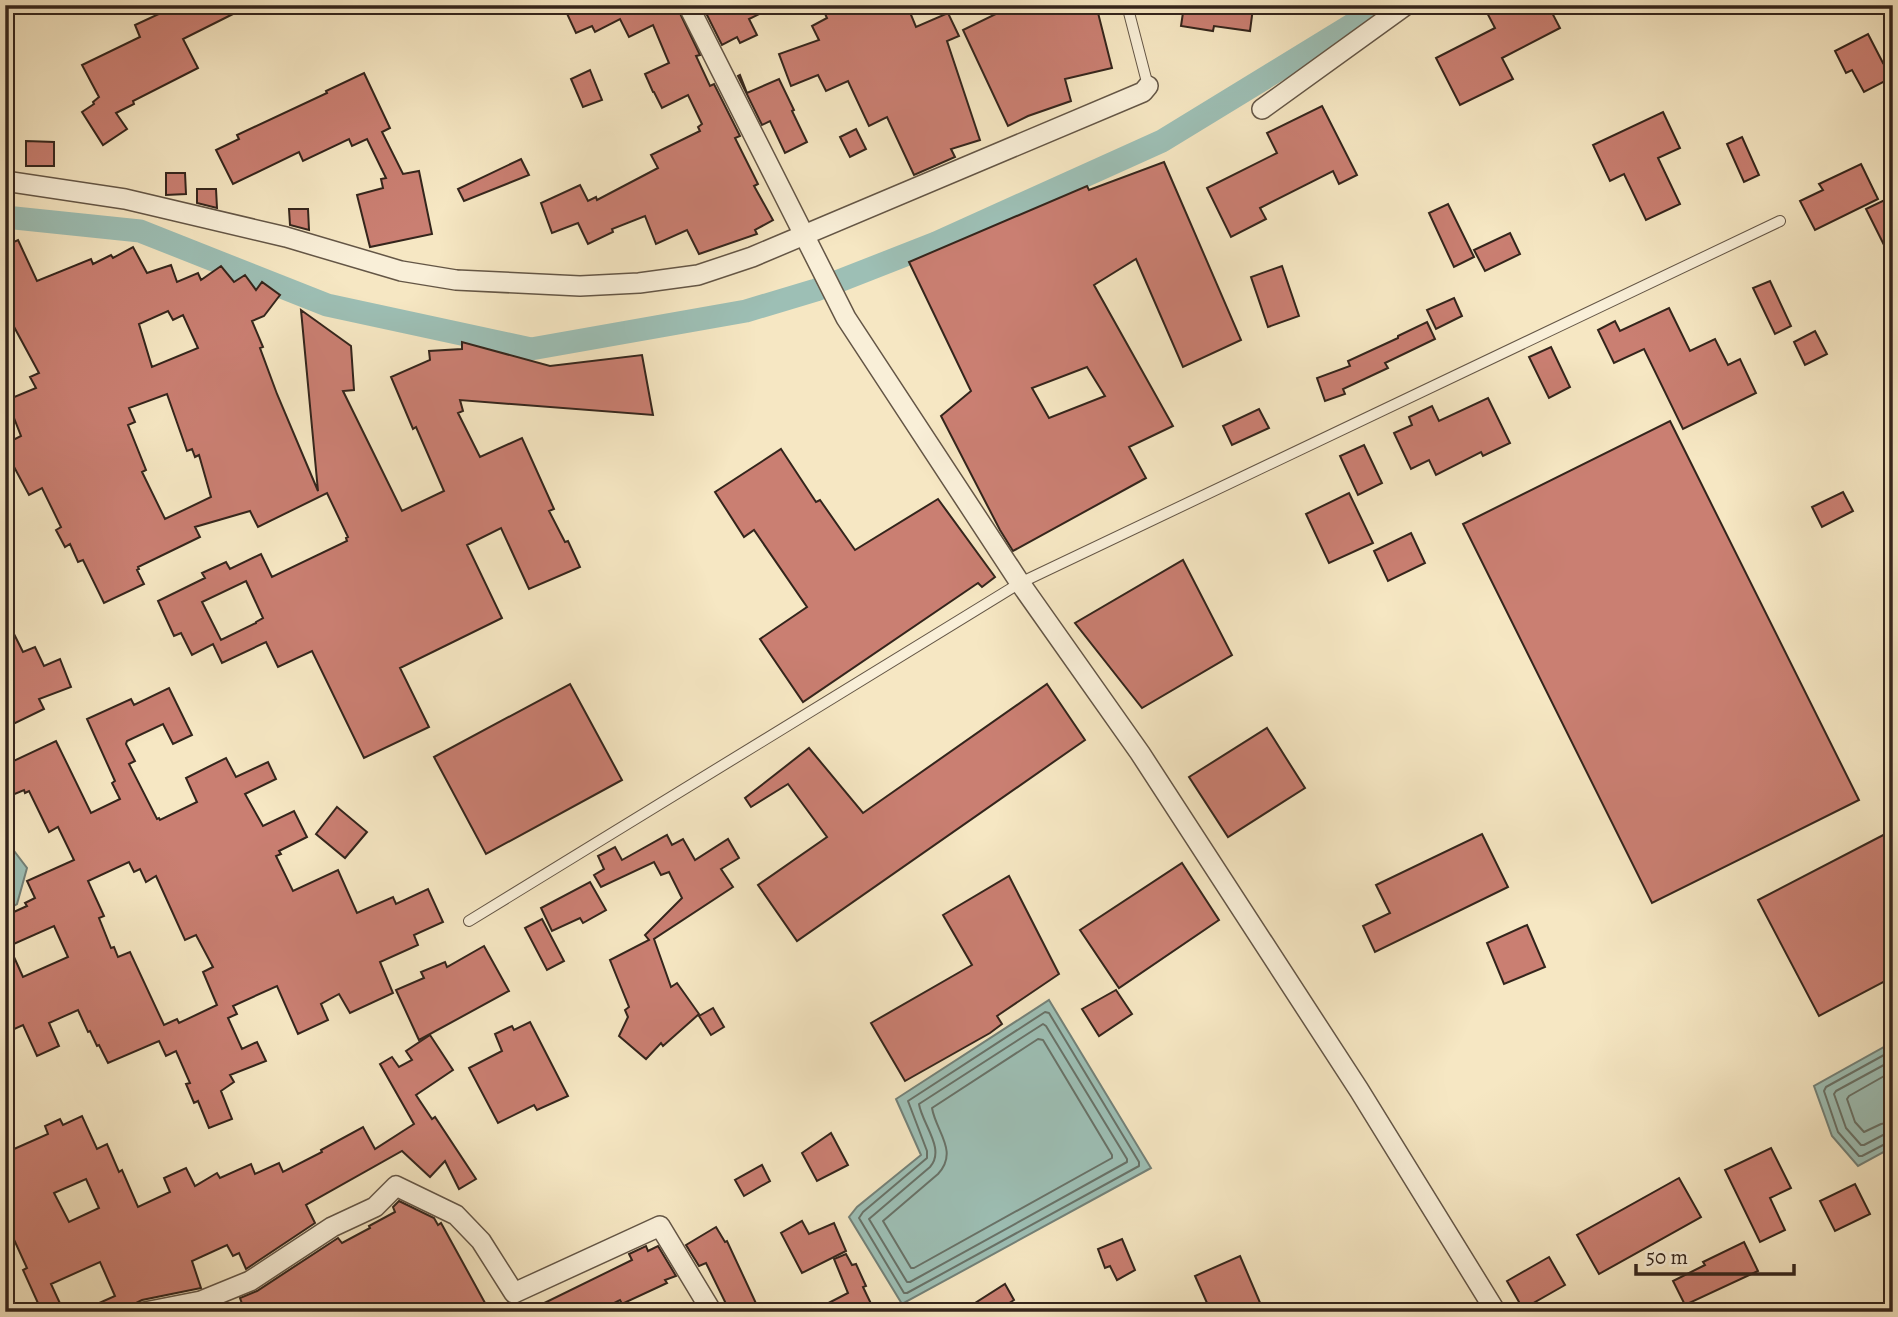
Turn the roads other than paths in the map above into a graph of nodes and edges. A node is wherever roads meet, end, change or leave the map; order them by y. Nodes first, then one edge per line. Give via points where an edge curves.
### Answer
1 (688, 5) edge
2 (1127, 5) edge
3 (1406, 5) edge
4 (1148, 86) joint
5 (1262, 108) dead end
6 (5, 181) edge
7 (1780, 221) dead end
8 (808, 244) junction
9 (1020, 583) junction
10 (469, 921) dead end
11 (145, 1312) edge
12 (712, 1312) edge
13 (1496, 1312) edge

1 - 8 street
2 - 4 lane
3 - 5 street
4 - 8 street
6 - 8 street via 125,199 286,237 401,271 456,280 580,286 639,283 698,275
7 - 9 lane
8 - 9 street via 846,318
9 - 10 lane
9 - 13 street via 1140,753 1359,1090
11 - 12 street via 201,1301 250,1281 332,1227 375,1207 396,1186 456,1215 481,1241 514,1293 660,1226

